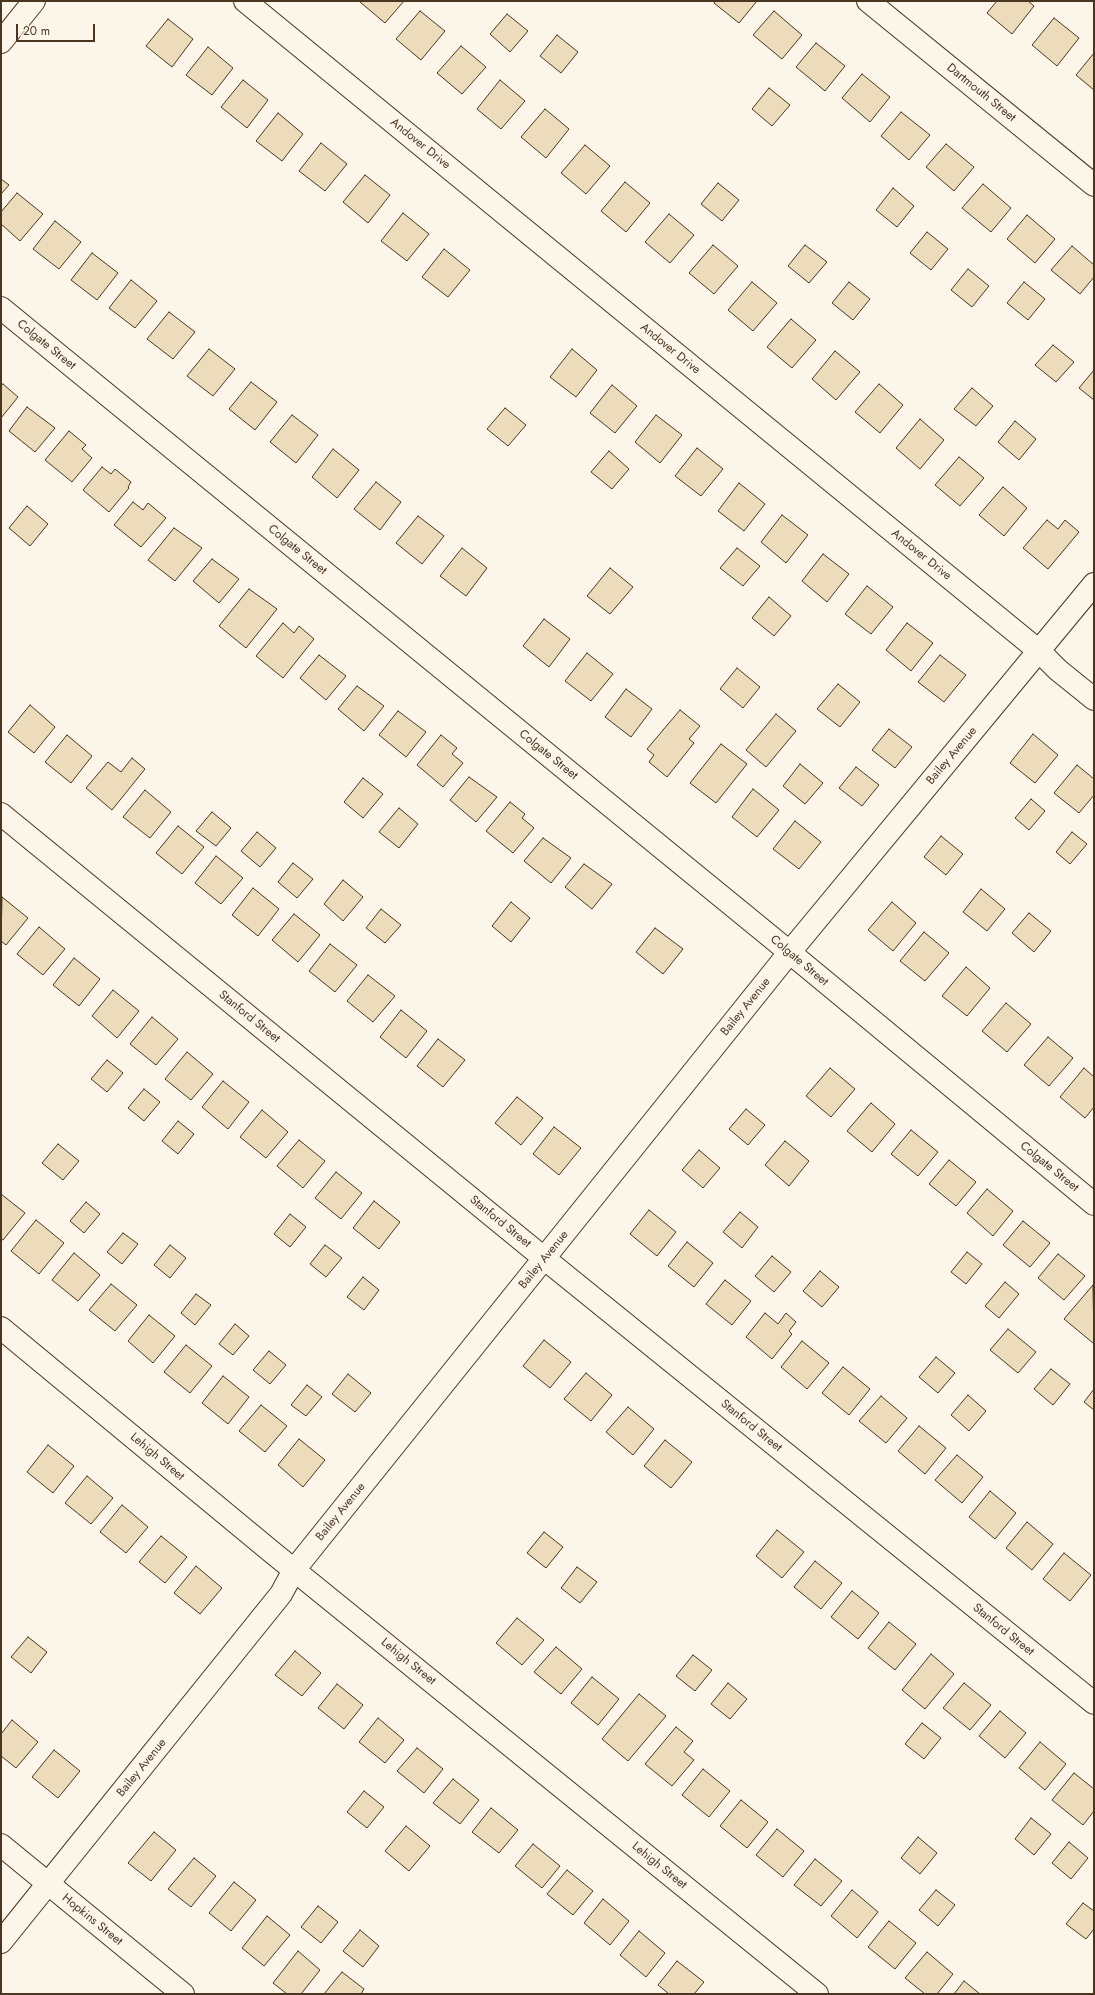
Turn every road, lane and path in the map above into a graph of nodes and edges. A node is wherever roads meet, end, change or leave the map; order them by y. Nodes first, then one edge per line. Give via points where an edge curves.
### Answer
1 (34, 1) edge
2 (245, 1) edge
3 (868, 1) edge
4 (1, 42) edge
5 (1094, 185) edge
6 (1, 308) edge
7 (1094, 584) edge
8 (1040, 651) junction
9 (1094, 699) edge
10 (1, 814) edge
11 (789, 953) junction
12 (1094, 1204) edge
13 (544, 1259) junction
14 (1, 1328) edge
15 (294, 1570) junction
16 (1094, 1703) edge
17 (1, 1845) edge
18 (48, 1884) junction
19 (1, 1942) edge
20 (183, 1994) edge
21 (817, 1994) edge

1 - 4 street
2 - 8 street, Andover Drive
3 - 5 street, Dartmouth Street
6 - 11 street, Colgate Street
7 - 8 street, Bailey Avenue
8 - 9 street, Andover Drive via 1058,670
8 - 11 street, Bailey Avenue
10 - 13 street, Stanford Street
11 - 12 street, Colgate Street
11 - 13 street, Bailey Avenue
13 - 15 street, Bailey Avenue
13 - 16 street, Stanford Street
14 - 15 street, Lehigh Street
15 - 18 street, Bailey Avenue via 281,1594
15 - 21 street, Lehigh Street
17 - 18 street, Hopkins Street
18 - 19 street, Bailey Avenue
18 - 20 street, Hopkins Street

